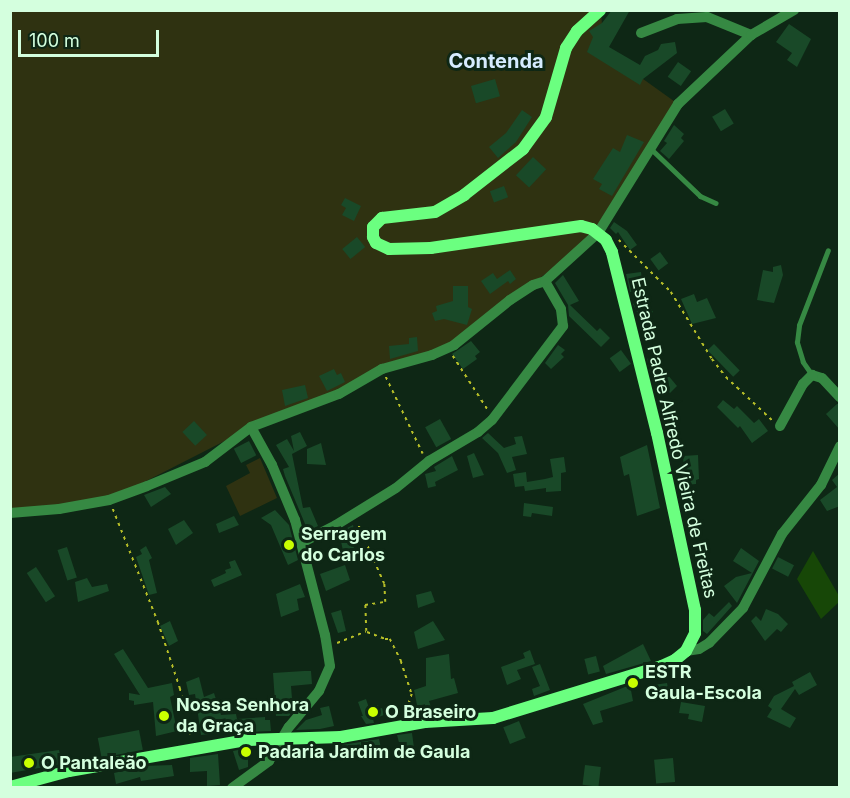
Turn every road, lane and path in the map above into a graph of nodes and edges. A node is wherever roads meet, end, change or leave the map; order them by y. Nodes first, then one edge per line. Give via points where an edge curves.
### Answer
1 (600, 10) edge
2 (794, 10) edge
3 (641, 33) dead end
4 (751, 35) junction
5 (651, 149) junction
6 (716, 203) dead end
7 (601, 229) junction
8 (828, 250) dead end
9 (544, 281) junction
10 (447, 348) junction
11 (382, 369) junction
12 (812, 375) junction
13 (840, 397) edge
14 (494, 418) junction
15 (780, 426) joint
16 (252, 427) junction
17 (840, 446) edge
18 (428, 463) junction
19 (109, 500) junction
20 (10, 513) edge
21 (353, 515) junction
22 (301, 543) junction
23 (366, 631) junction
24 (328, 647) junction
25 (686, 651) junction
26 (403, 721) dead end
27 (284, 737) junction
28 (193, 749) junction
29 (10, 787) edge
30 (232, 788) edge

1 - 7 main road via 566,48 546,117 523,149 444,208 424,215 389,215 377,222 372,233 382,247 399,250 458,245 571,226
2 - 4 street
3 - 4 street via 677,19 707,17
4 - 5 street via 678,104
5 - 6 lane via 700,196
5 - 7 street
7 - 9 street
7 - 15 path via 671,292 711,359
7 - 25 main road, Estrada Padre Alfredo Vieira de Freitas via 612,252 657,433 695,610 695,633
8 - 12 lane via 799,325 797,342
9 - 10 street via 510,300
9 - 14 street via 561,309 563,326
10 - 11 street
10 - 14 path
11 - 16 street via 339,394
11 - 18 path
12 - 13 street via 822,378
12 - 15 street
14 - 18 street
16 - 19 street via 205,462
16 - 22 street via 288,502
17 - 25 street via 821,485 782,534 743,608 709,643
18 - 21 street
19 - 20 street
19 - 28 path via 158,622 180,688
21 - 22 street
21 - 23 path via 384,584 385,602 365,605
22 - 24 street
23 - 24 path
23 - 26 path via 390,639 401,661 412,694
24 - 27 street via 327,677
25 - 27 main road via 662,666 493,718 425,722 341,737
27 - 28 main road
27 - 30 street via 270,761
28 - 29 main road via 69,771

